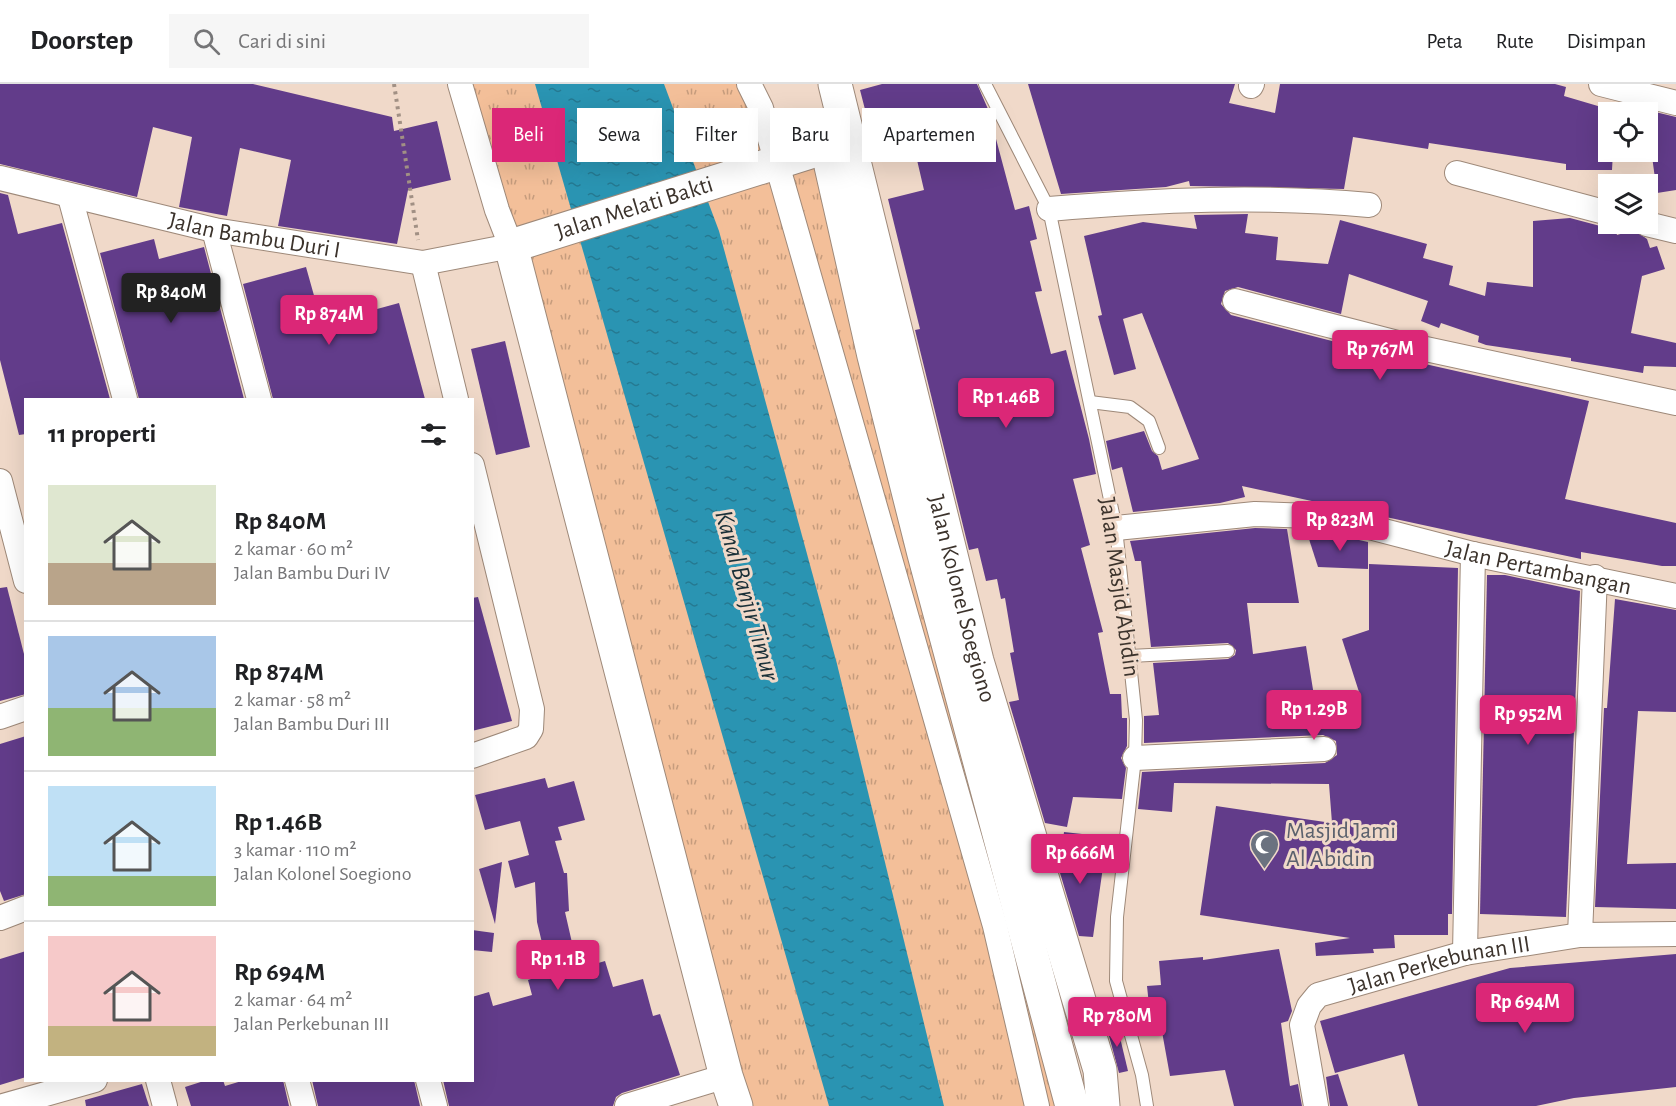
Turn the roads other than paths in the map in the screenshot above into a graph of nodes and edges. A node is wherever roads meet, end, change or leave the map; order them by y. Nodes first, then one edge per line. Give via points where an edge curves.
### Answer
1 (460, 84) edge
2 (748, 84) edge
3 (812, 84) edge
4 (835, 84) edge
5 (985, 84) edge
6 (1601, 84) edge
7 (1676, 103) edge
8 (817, 108) edge
9 (770, 140) edge
10 (773, 162) edge
11 (776, 162) edge
12 (829, 162) edge
13 (1457, 173) dead end
14 (0, 178) edge
15 (70, 197) junction
16 (1369, 205) dead end
17 (1049, 209) junction
18 (1598, 210) edge
19 (1658, 227) edge
20 (214, 230) junction
21 (1676, 231) edge
22 (504, 247) junction
23 (432, 260) junction
24 (1235, 301) dead end
25 (125, 398) edge
26 (259, 398) edge
27 (456, 398) edge
28 (1090, 402) junction
29 (1676, 403) edge
30 (1159, 448) dead end
31 (474, 473) edge
32 (0, 481) edge
33 (1116, 528) junction
34 (1473, 554) junction
35 (24, 572) edge
36 (1595, 577) junction
37 (1676, 596) edge
38 (1227, 651) dead end
39 (1130, 656) junction
40 (24, 709) edge
41 (0, 717) edge
42 (1324, 748) dead end
43 (474, 755) edge
44 (1135, 758) junction
45 (24, 909) edge
46 (0, 918) edge
47 (1676, 934) edge
48 (1580, 935) junction
49 (1465, 953) junction
50 (88, 1082) edge
51 (159, 1082) edge
52 (298, 1082) edge
53 (429, 1082) edge
54 (731, 1091) edge
55 (1071, 1103) edge
56 (17, 1104) edge
57 (165, 1106) edge
58 (304, 1106) edge
59 (435, 1106) edge
60 (627, 1106) edge
61 (1037, 1106) edge
62 (1103, 1106) edge
63 (1147, 1106) edge
64 (1316, 1106) edge

1 - 22 street
2 - 9 street via 761,108
3 - 8 main road, Jalan Kolonel Soegiono
4 - 62 main road, Jalan Kolonel Soegiono via 974,650 1100,1070
5 - 17 lane, Jalan Masjid Abidin
6 - 7 street
10 - 22 main road, Jalan Melati Bakti
11 - 61 street via 995,926
12 - 55 main road, Jalan Kolonel Soegiono via 924,554
13 - 18 street
14 - 15 street, Jalan Bambu Duri I
15 - 20 street, Jalan Bambu Duri I
15 - 25 street
16 - 17 street via 1161,200
17 - 28 lane, Jalan Masjid Abidin
19 - 21 street
20 - 23 street, Jalan Bambu Duri I
20 - 26 street
22 - 23 street, Jalan Bambu Duri I
22 - 54 main road
23 - 27 street
24 - 29 street via 1398,343
28 - 30 lane via 1130,407 1149,421
28 - 33 lane, Jalan Masjid Abidin
31 - 43 street via 532,709 531,729 526,737
32 - 35 street
33 - 34 street, Jalan Pertambangan via 1255,514 1311,516
33 - 39 lane, Jalan Masjid Abidin
34 - 36 street, Jalan Pertambangan
34 - 49 street
36 - 37 street, Jalan Pertambangan
36 - 48 street
38 - 39 lane
39 - 44 lane, Jalan Masjid Abidin
40 - 41 street
42 - 44 street
44 - 63 lane, Jalan Masjid Abidin via 1117,917 1116,981
45 - 46 street
47 - 48 street, Jalan Perkebunan III
48 - 49 street, Jalan Perkebunan III
49 - 64 street, Jalan Perkebunan III via 1318,995 1302,1025
50 - 56 street
51 - 57 street
52 - 58 street
53 - 59 street
54 - 60 street

